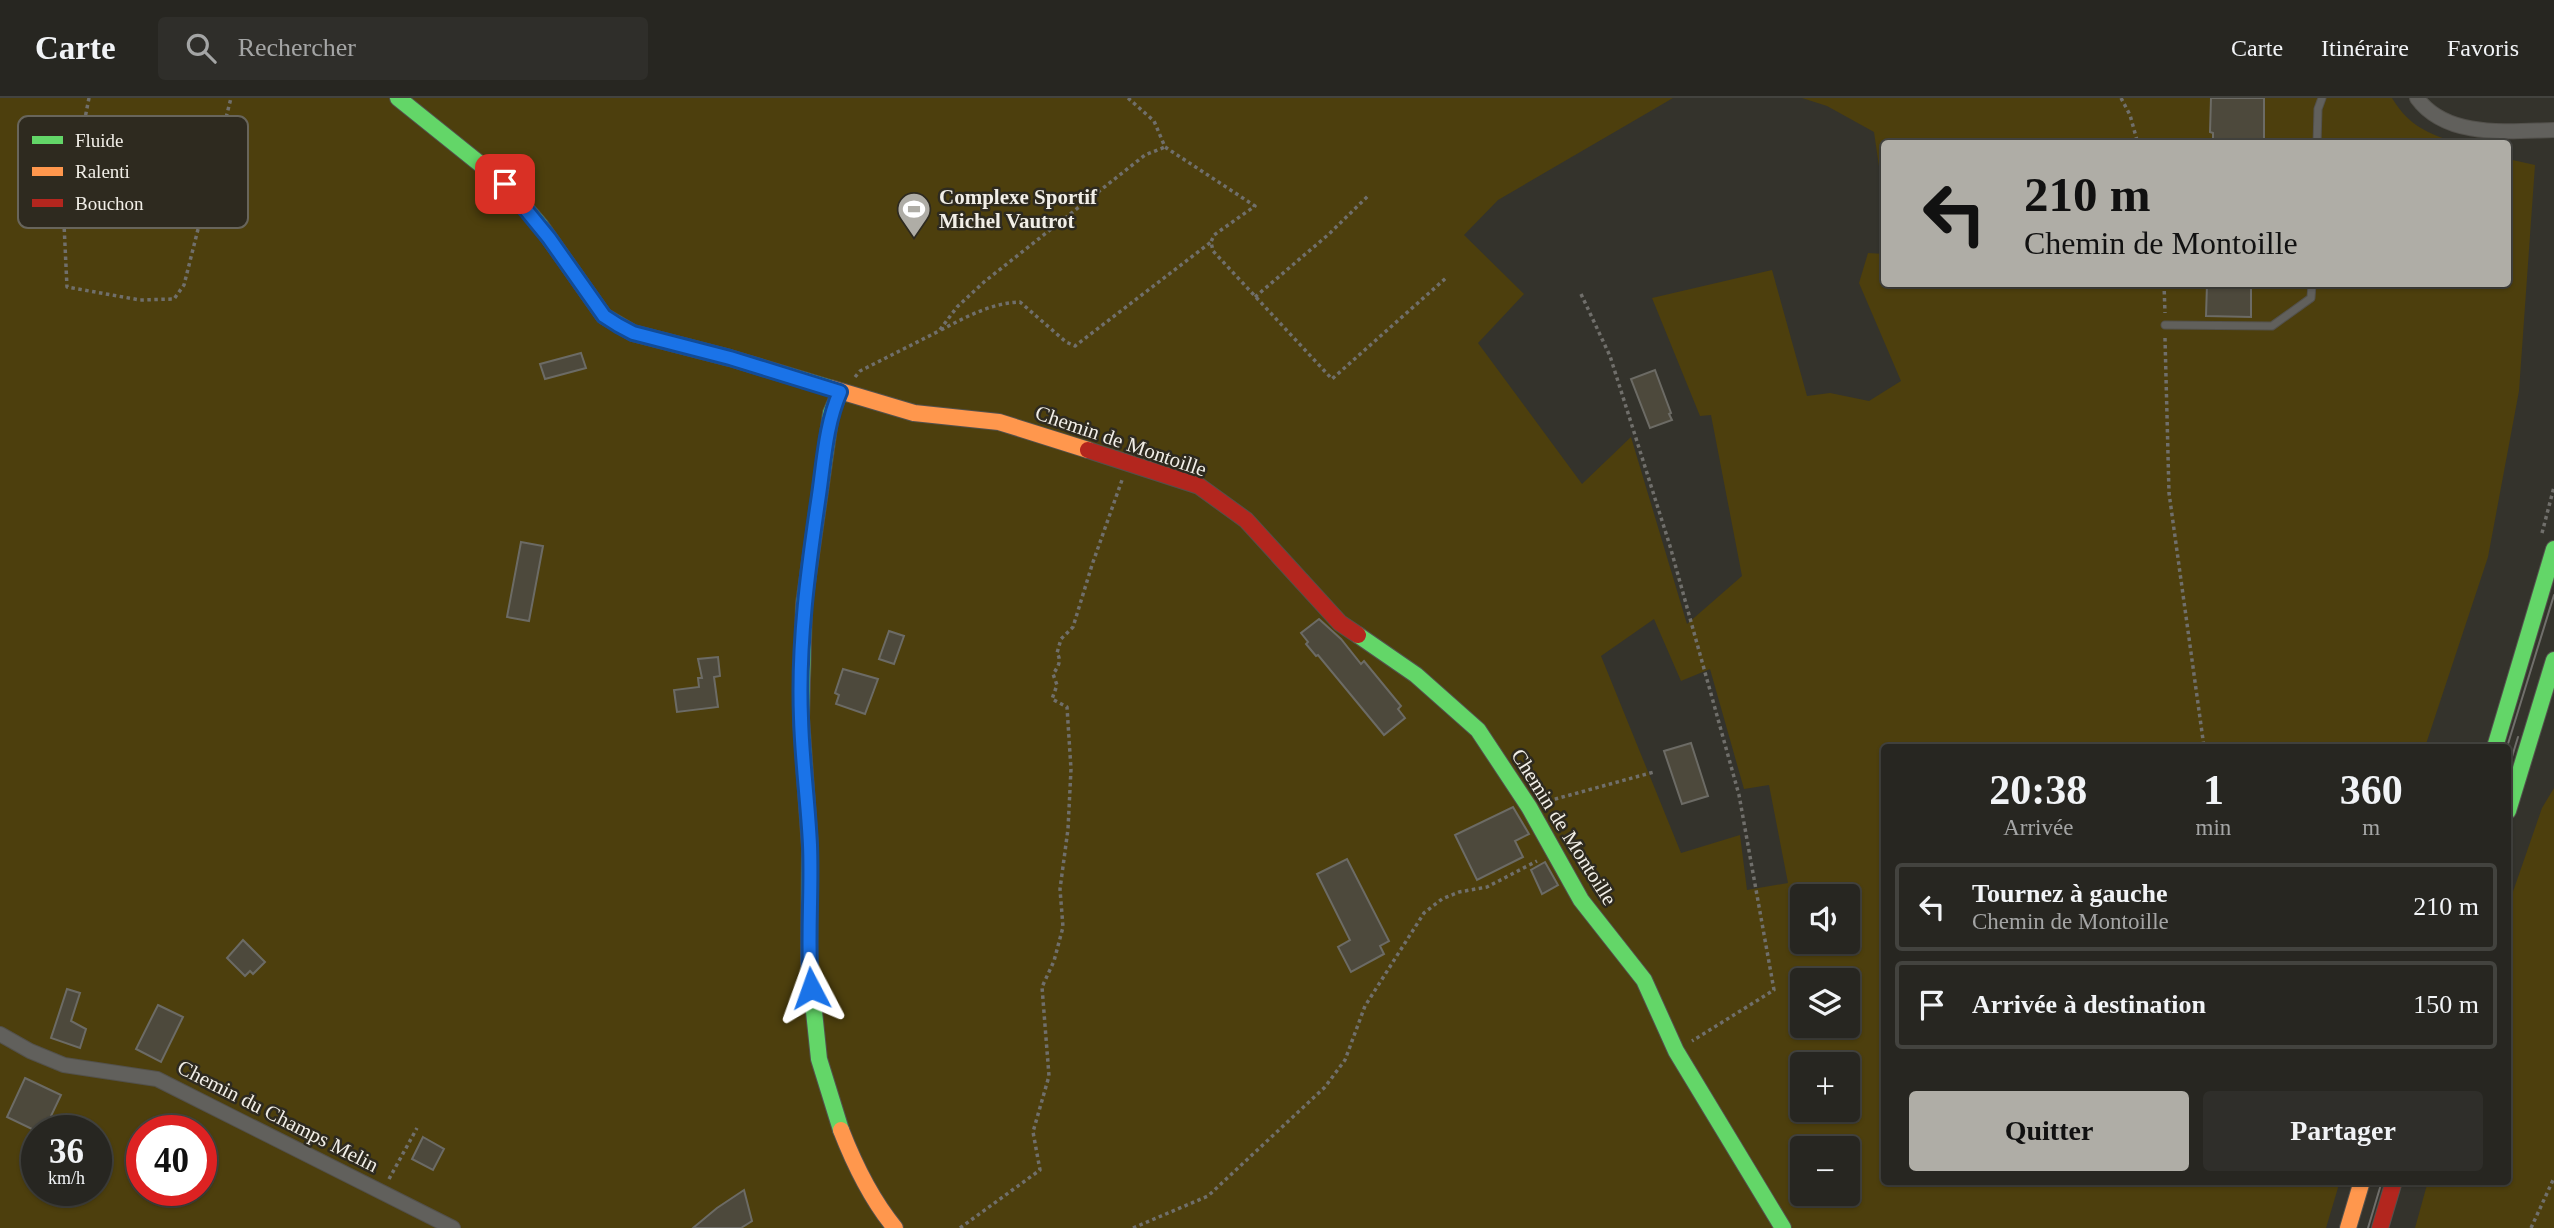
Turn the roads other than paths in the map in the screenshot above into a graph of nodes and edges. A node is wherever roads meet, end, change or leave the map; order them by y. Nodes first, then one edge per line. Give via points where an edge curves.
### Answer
1 (398, 98) edge
2 (2322, 98) edge
3 (2417, 98) edge
4 (2554, 130) edge
5 (2317, 140) edge
6 (2312, 287) edge
7 (2165, 325) road end
8 (840, 392) junction
9 (2554, 549) edge
10 (2554, 660) edge
11 (2496, 744) edge
12 (2511, 801) edge
13 (0, 1034) edge
14 (2361, 1185) edge
15 (2393, 1185) edge
16 (453, 1228) edge
17 (895, 1228) edge
18 (1783, 1228) edge
19 (2348, 1228) edge
20 (2380, 1228) edge

1 - 8 street, Chemin de Montoille via 505,184 604,316 633,333
2 - 5 lane
3 - 4 street via 2440,118 2469,129
6 - 7 lane via 2311,298 2272,327
8 - 17 street via 831,413 804,604 801,718 810,848 809,964 818,1059 834,1111 853,1161
8 - 18 street, Chemin de Montoille via 914,413 999,422 1129,462 1199,486 1246,520 1340,623 1416,675 1478,730 1529,807 1580,900 1644,980 1676,1051
9 - 11 street
10 - 12 street
13 - 16 street, Chemin du Champs Melin via 64,1065 157,1079
14 - 19 street
15 - 20 street

